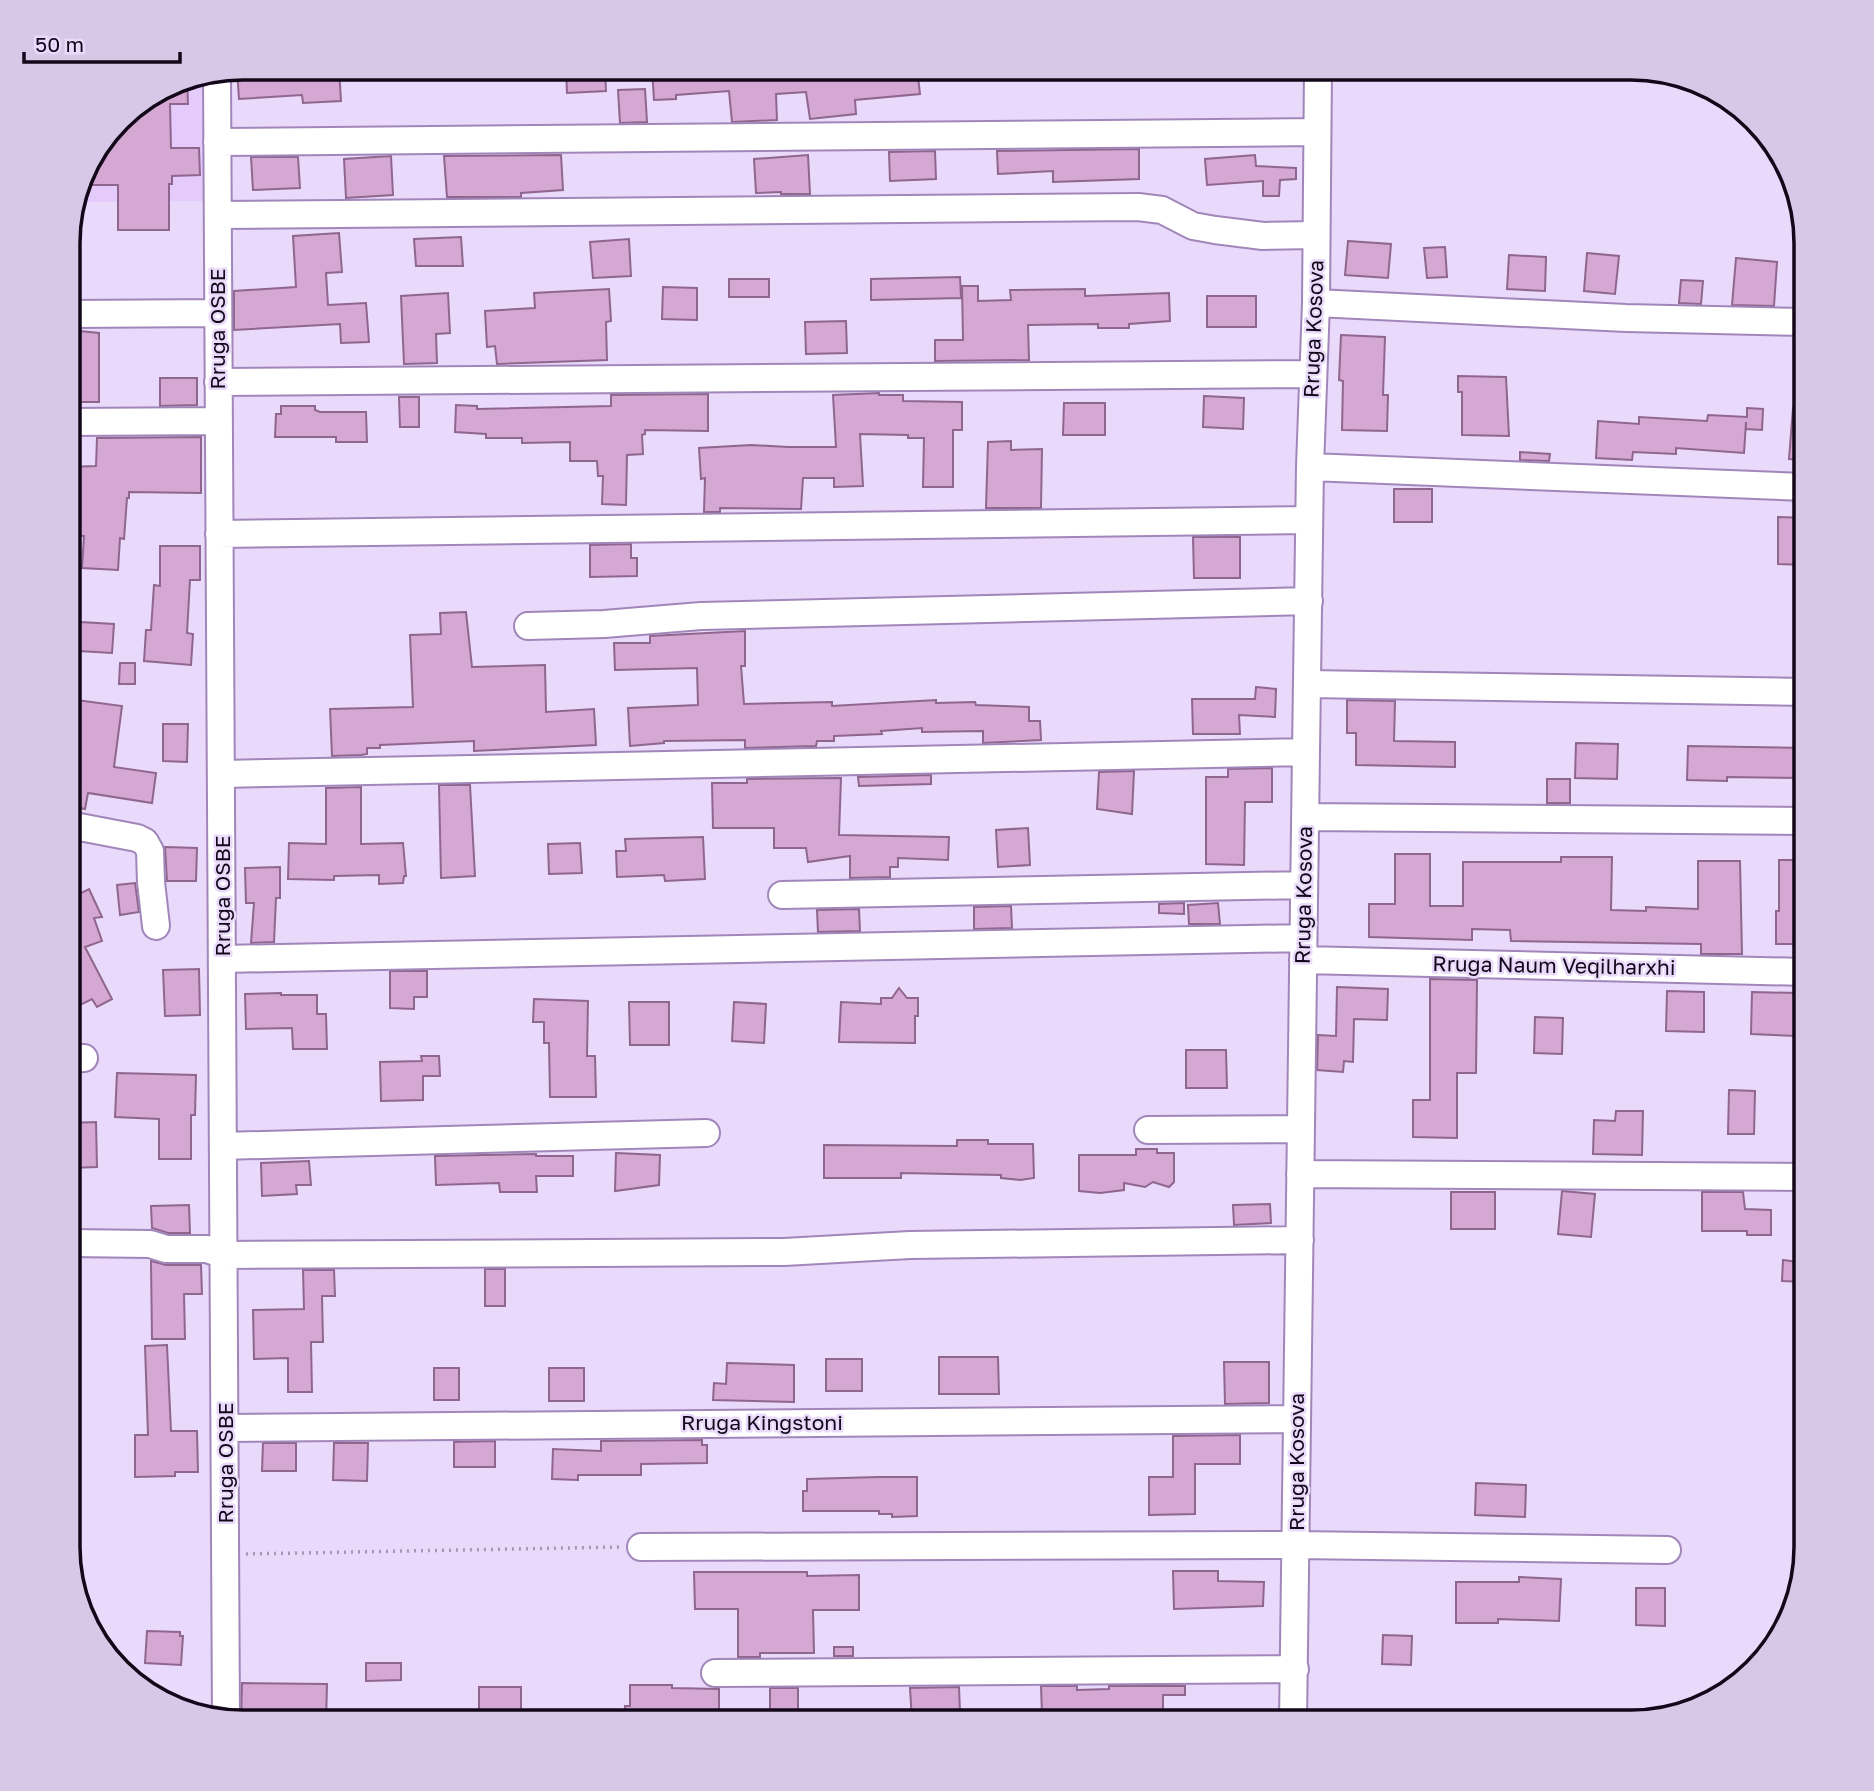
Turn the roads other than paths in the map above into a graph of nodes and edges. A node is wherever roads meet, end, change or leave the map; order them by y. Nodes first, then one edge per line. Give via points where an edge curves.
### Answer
1 (1318, 81) edge
2 (217, 83) edge
3 (1317, 132) junction
4 (217, 142) junction
5 (218, 215) junction
6 (1316, 236) junction
7 (1316, 303) junction
8 (218, 313) junction
9 (81, 314) edge
10 (1793, 322) edge
11 (1312, 374) junction
12 (218, 382) junction
13 (218, 421) junction
14 (81, 422) edge
15 (1310, 467) junction
16 (1793, 487) edge
17 (1309, 520) junction
18 (219, 534) junction
19 (1309, 601) junction
20 (528, 626) dead end
21 (1307, 684) junction
22 (1793, 692) edge
23 (1306, 752) junction
24 (222, 774) junction
25 (1306, 817) junction
26 (1793, 821) edge
27 (81, 827) edge
28 (1304, 885) junction
29 (782, 895) dead end
30 (156, 926) dead end
31 (1303, 949) junction
32 (223, 959) junction
33 (1794, 971) edge
34 (1300, 1129) junction
35 (1148, 1130) dead end
36 (706, 1133) dead end
37 (223, 1146) junction
38 (1300, 1174) junction
39 (1794, 1177) edge
40 (1300, 1240) junction
41 (81, 1243) edge
42 (224, 1255) junction
43 (1297, 1419) junction
44 (226, 1428) junction
45 (1296, 1545) junction
46 (641, 1547) road end
47 (1667, 1550) dead end
48 (1295, 1669) junction
49 (715, 1673) dead end
50 (226, 1709) edge
51 (1293, 1710) edge

1 - 3 street, Rruga Kosova
2 - 4 street, Rruga OSBE
3 - 4 street
3 - 6 street, Rruga Kosova
4 - 5 street, Rruga OSBE
5 - 6 street via 1138,207 1162,210 1193,226 1214,230
5 - 8 street, Rruga OSBE
6 - 7 street, Rruga Kosova
7 - 10 street
7 - 11 street, Rruga Kosova
8 - 9 street
8 - 12 street, Rruga OSBE
11 - 12 street
11 - 15 street, Rruga Kosova
12 - 13 street, Rruga OSBE
13 - 14 street
13 - 18 street, Rruga OSBE
15 - 16 street
15 - 17 street, Rruga Kosova
17 - 18 street
17 - 19 street, Rruga Kosova
18 - 24 street, Rruga OSBE
19 - 20 street via 701,616
19 - 21 street, Rruga Kosova
21 - 22 street
21 - 23 street, Rruga Kosova
23 - 24 street
23 - 25 street, Rruga Kosova
24 - 32 street, Rruga OSBE
25 - 26 street
25 - 28 street, Rruga Kosova
27 - 30 street via 145,842 150,851
28 - 29 street
28 - 31 street, Rruga Kosova
31 - 32 street, Rruga Naum Veqilharxhi
31 - 33 street, Rruga Naum Veqilharxhi
31 - 34 street, Rruga Kosova
32 - 37 street, Rruga OSBE
34 - 35 street
34 - 38 street, Rruga Kosova
36 - 37 street
37 - 42 street, Rruga OSBE
38 - 39 street
38 - 40 street, Rruga Kosova
40 - 42 street via 910,1245 784,1252
40 - 43 street, Rruga Kosova
41 - 42 street via 150,1244
42 - 44 street, Rruga OSBE
43 - 44 street, Rruga Kingstoni
43 - 45 street, Rruga Kosova
44 - 50 street, Rruga OSBE
45 - 46 street
45 - 47 street
45 - 48 street, Rruga Kosova
48 - 49 street
48 - 51 street, Rruga Kosova

